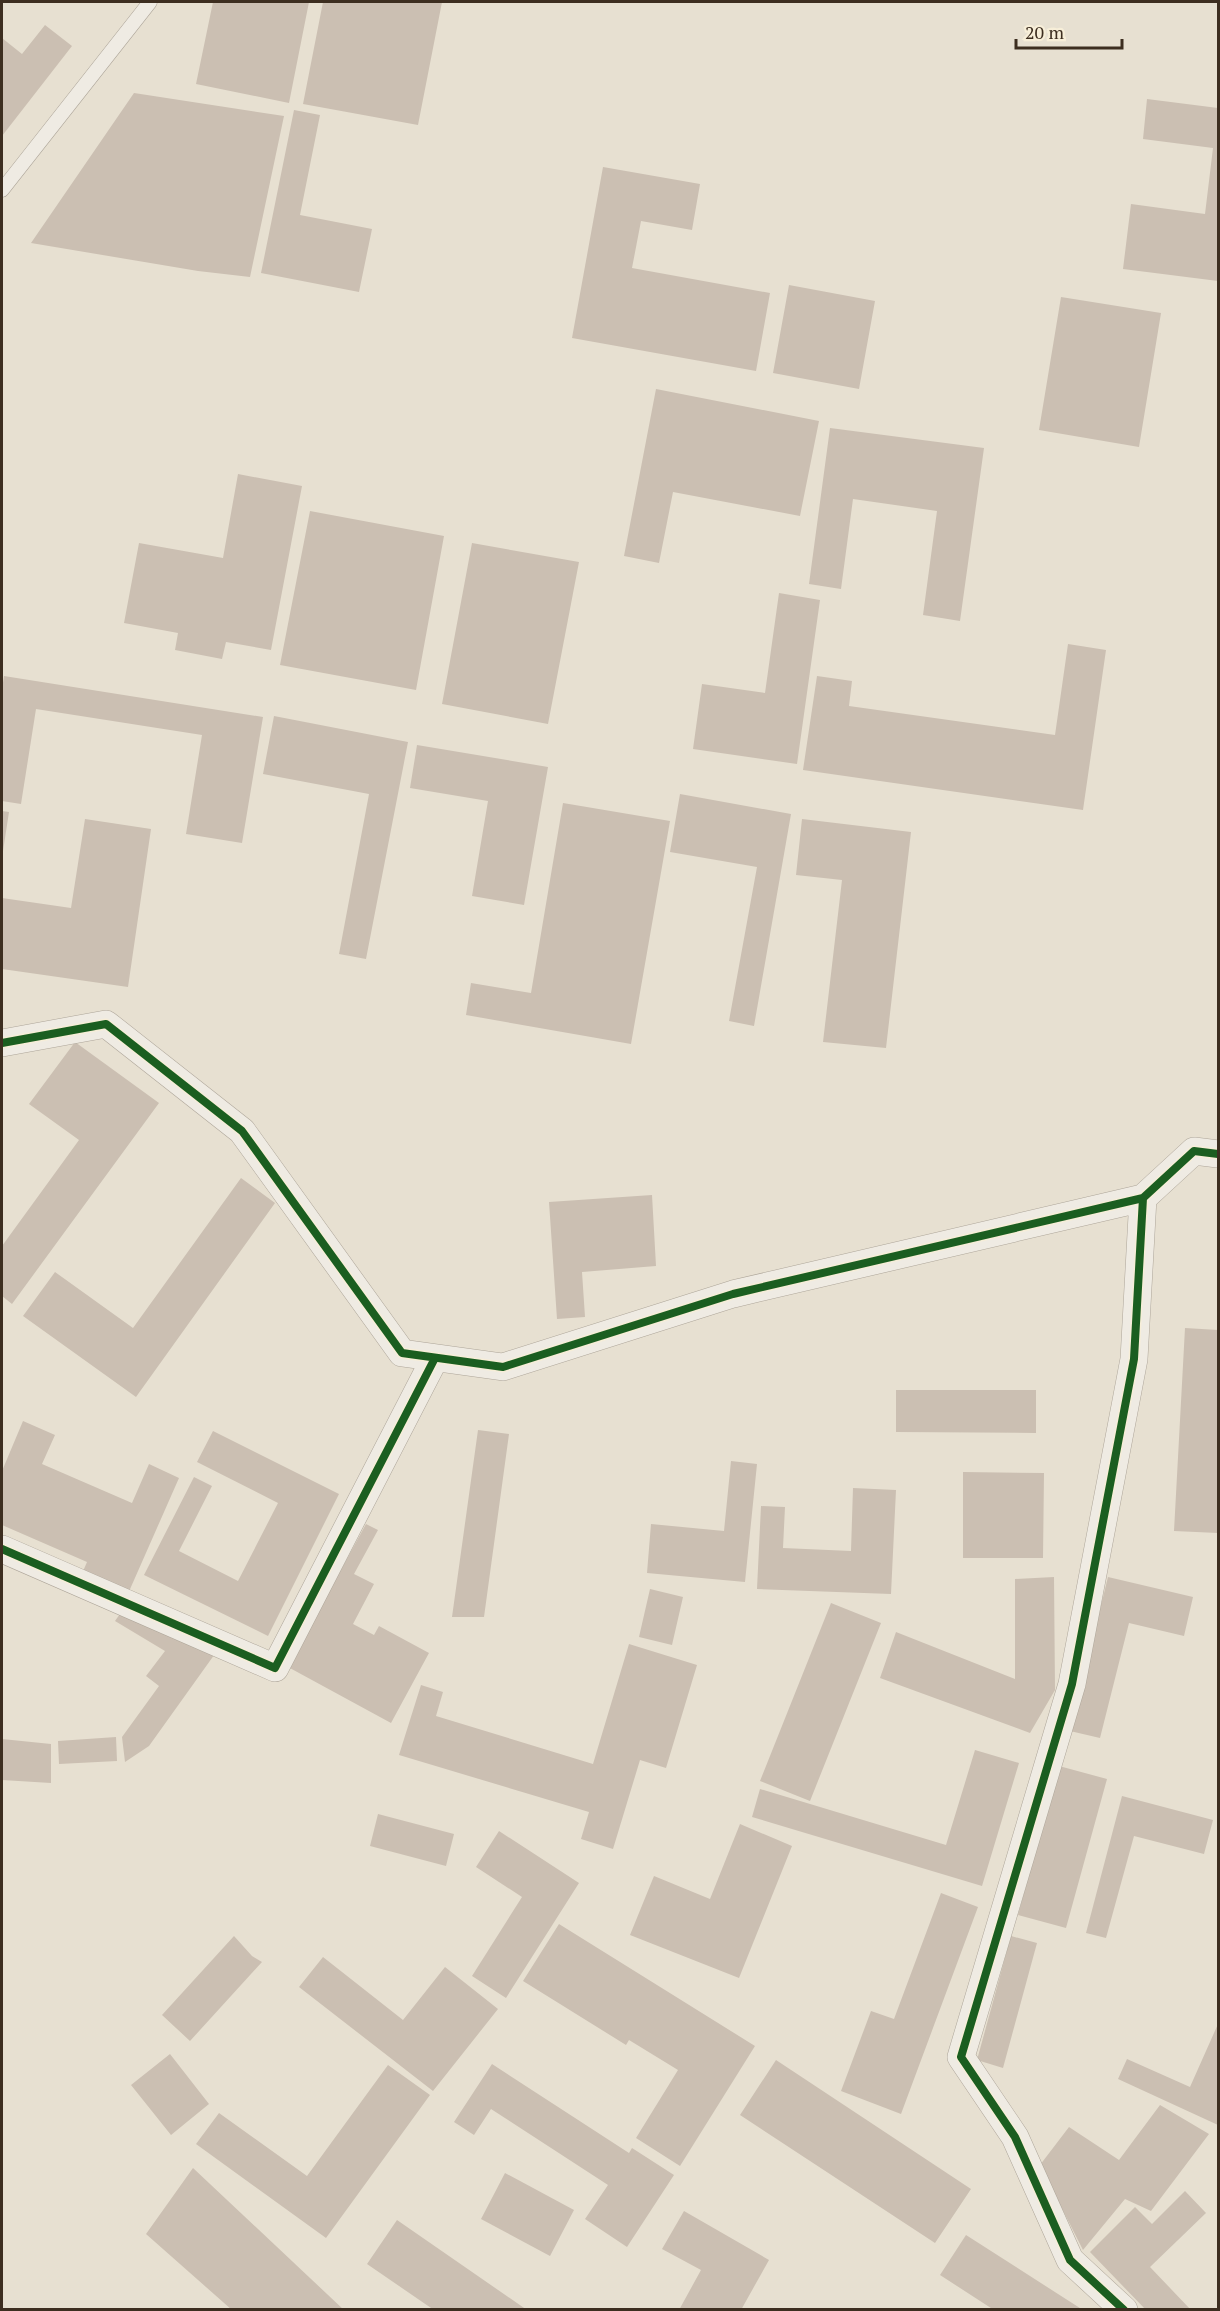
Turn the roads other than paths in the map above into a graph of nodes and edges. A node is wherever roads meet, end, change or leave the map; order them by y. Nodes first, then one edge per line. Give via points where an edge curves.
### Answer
1 (150, 2) edge
2 (2, 190) edge
3 (2, 1043) edge
4 (1218, 1154) edge
5 (1143, 1198) junction
6 (435, 1358) junction
7 (2, 1549) edge
8 (1124, 2310) edge

1 - 2 lane
3 - 6 street via 106,1024 242,1131 402,1353
4 - 5 street via 1194,1151
5 - 6 street via 733,1294 503,1367
5 - 8 street via 1134,1359 1072,1684 961,2057 1015,2137 1070,2259
6 - 7 street via 275,1668

